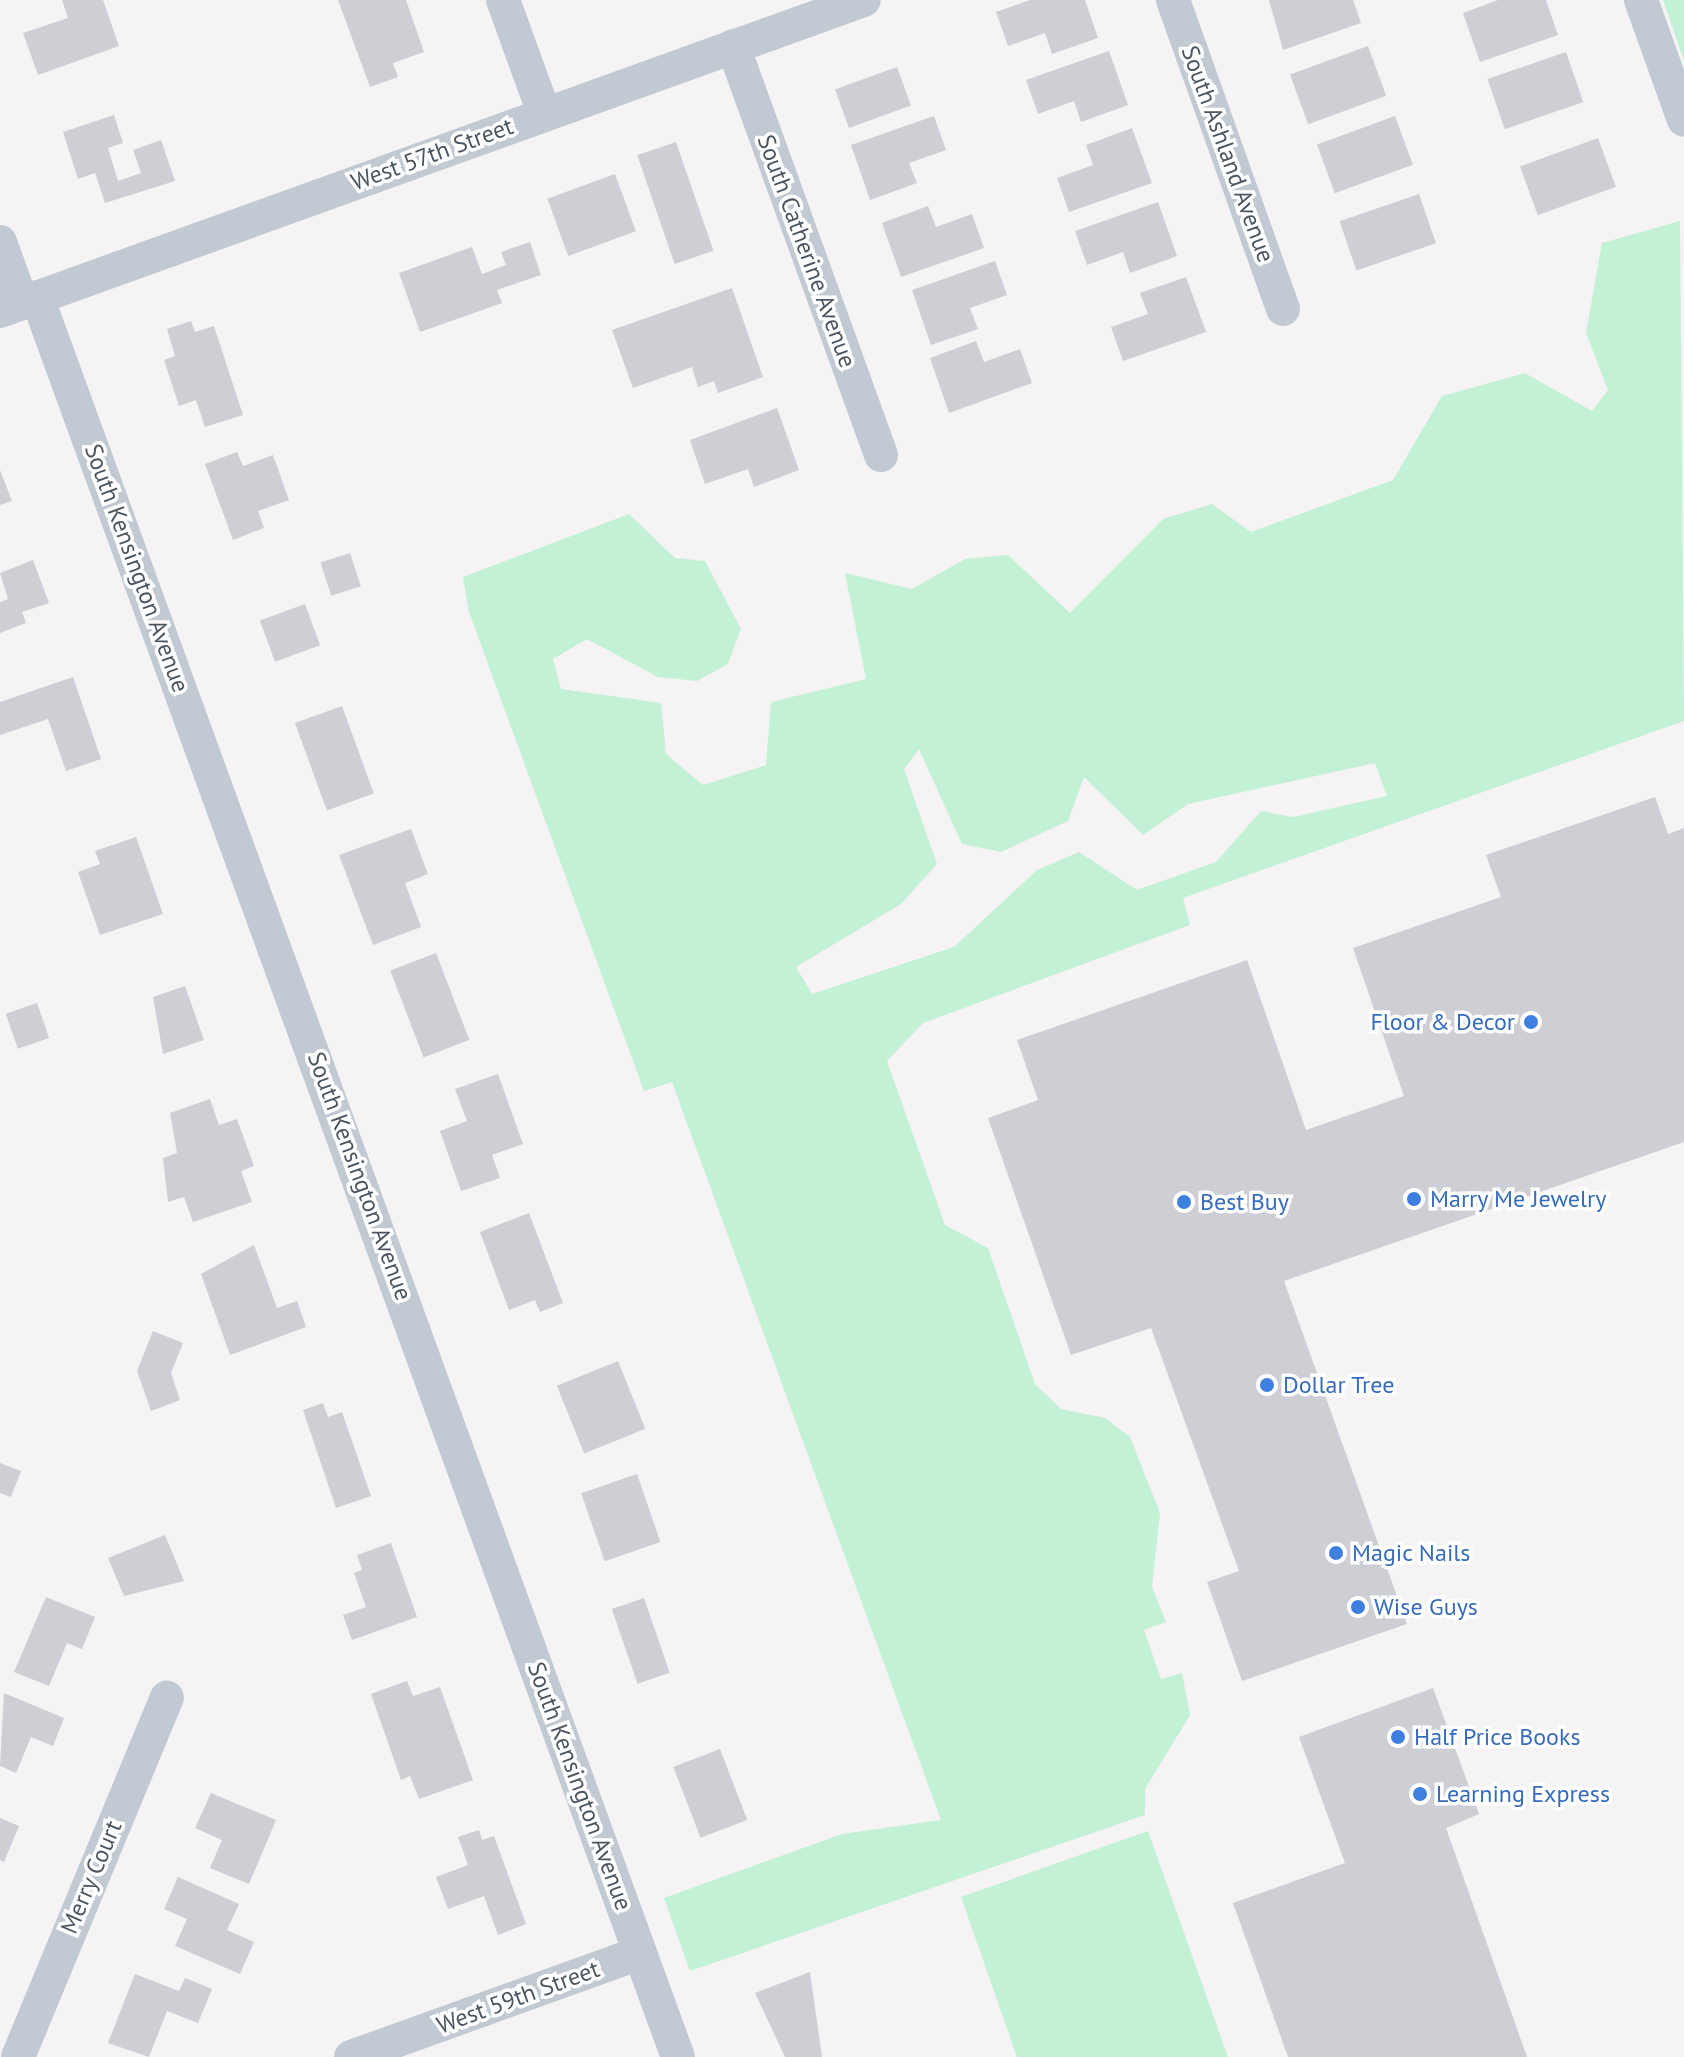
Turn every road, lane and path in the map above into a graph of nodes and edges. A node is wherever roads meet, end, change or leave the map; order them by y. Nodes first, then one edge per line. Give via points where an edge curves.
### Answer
1 (503, 0) edge
2 (864, 0) edge
3 (1173, 0) edge
4 (1641, 0) edge
5 (733, 46) junction
6 (544, 113) junction
7 (1684, 120) edge
8 (0, 242) edge
9 (20, 304) edge
10 (1283, 309) dead end
11 (881, 455) dead end
12 (167, 1698) dead end
13 (640, 1953) junction
14 (18, 2057) edge
15 (351, 2057) edge
16 (678, 2057) edge

1 - 6 street
2 - 5 street, West 57th Street
3 - 10 street, South Ashland Avenue
4 - 7 street
5 - 6 street, West 57th Street
5 - 11 street, South Catherine Avenue
6 - 9 street, West 57th Street
8 - 9 street, South Kensington Avenue
9 - 13 street, South Kensington Avenue
12 - 14 street, Merry Court
13 - 15 street, West 59th Street
13 - 16 street, South Kensington Avenue

